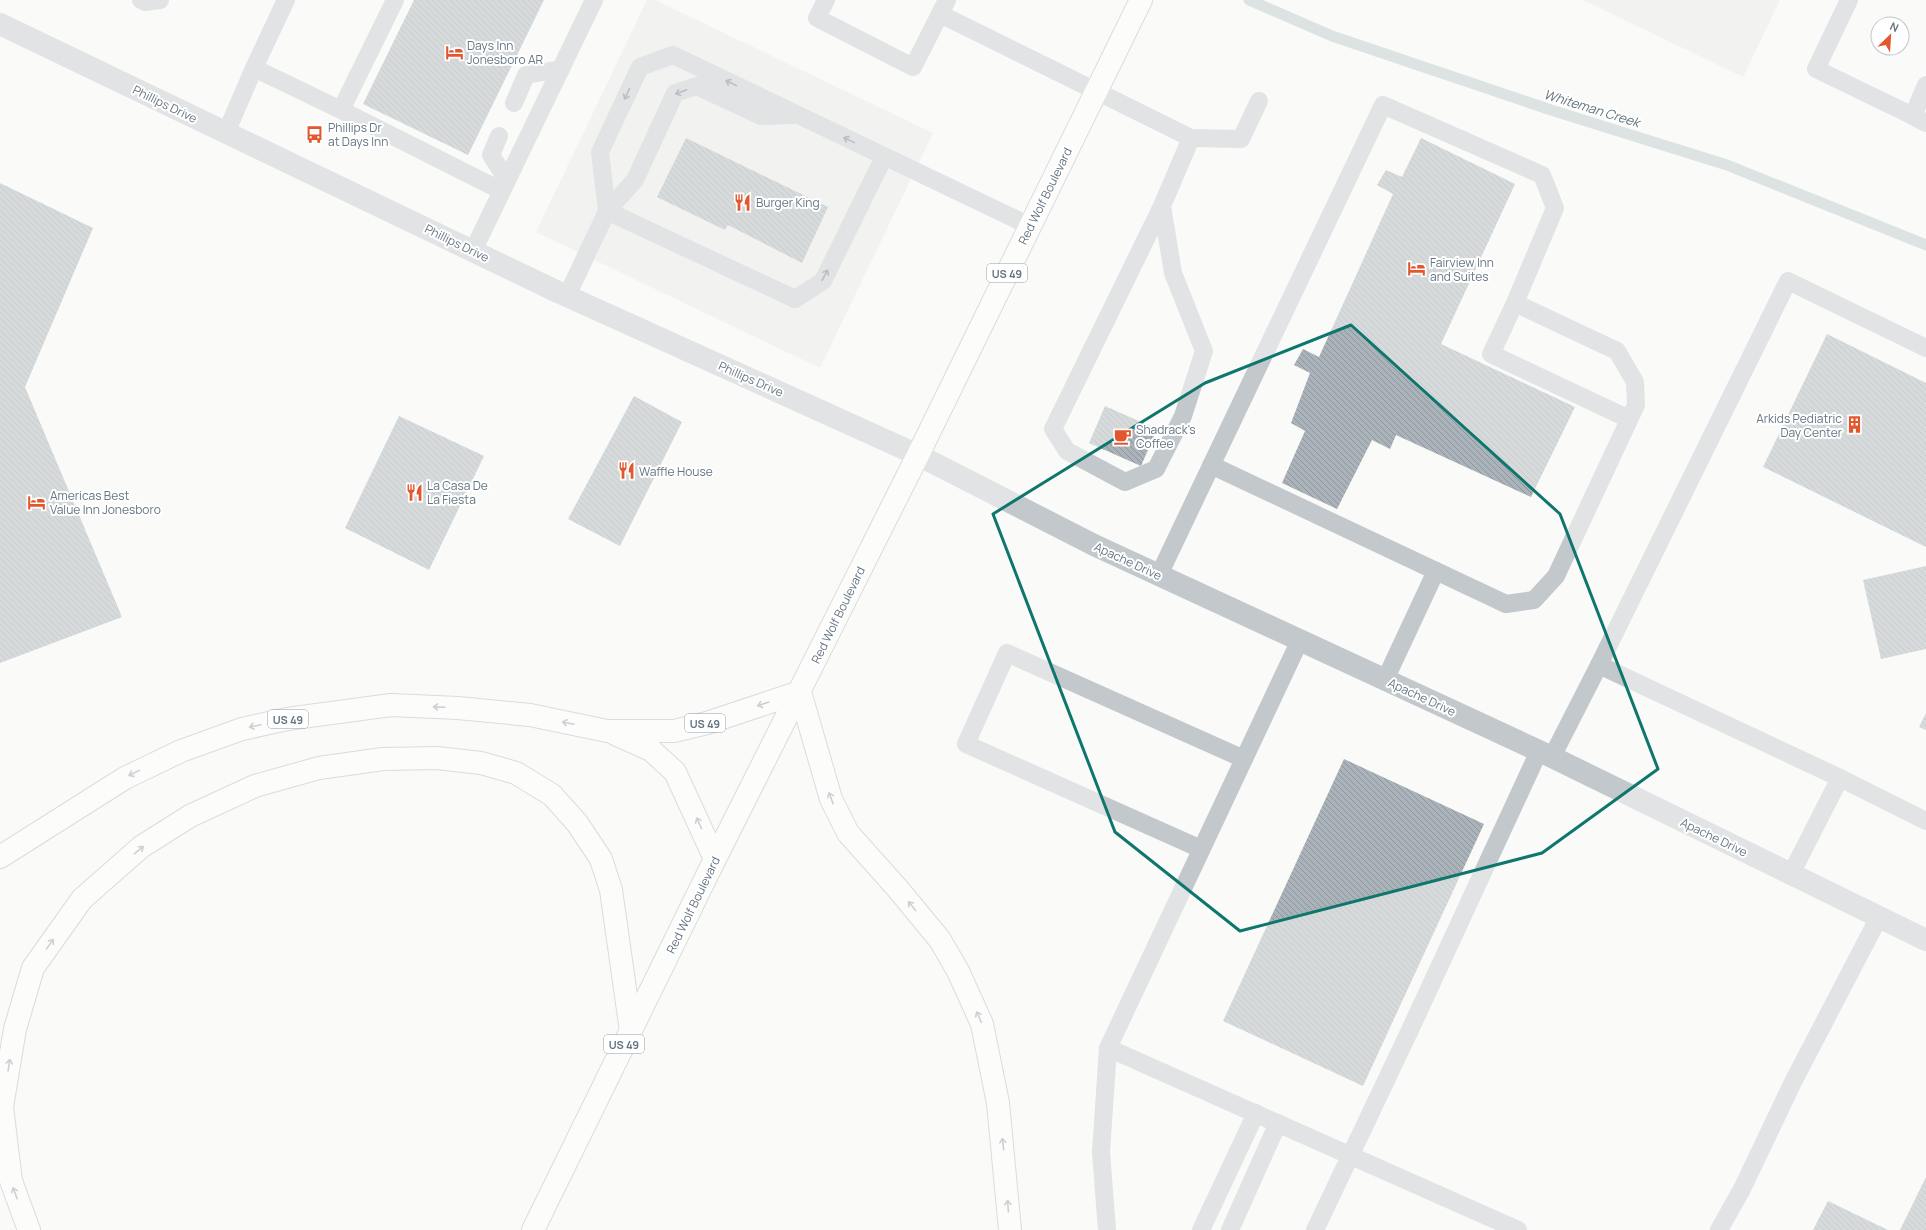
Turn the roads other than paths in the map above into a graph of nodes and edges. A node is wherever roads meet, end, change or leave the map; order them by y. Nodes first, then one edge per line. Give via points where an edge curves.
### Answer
1 (141, 0) edge
2 (160, 0) edge
3 (286, 0) edge
4 (395, 0) edge
5 (594, 0) edge
6 (826, 0) edge
7 (1141, 0) edge
8 (1849, 0) edge
9 (943, 7) edge
10 (0, 24) edge
11 (254, 68) junction
12 (561, 69) junction
13 (1926, 85) edge
14 (1096, 91) junction
15 (1259, 101) dead end
16 (514, 103) dead end
17 (341, 110) junction
18 (796, 114) junction
19 (1919, 120) edge
20 (226, 133) junction
21 (499, 136) dead end
22 (1191, 138) junction
23 (884, 157) junction
24 (504, 185) junction
25 (1162, 206) junction
26 (607, 211) junction
27 (1030, 226) junction
28 (473, 250) junction
29 (567, 296) junction
30 (1515, 303) junction
31 (1926, 348) edge
32 (1629, 419) junction
33 (918, 455) junction
34 (1211, 465) junction
35 (1436, 571) junction
36 (1159, 575) junction
37 (1300, 640) junction
38 (1599, 665) junction
39 (1385, 680) junction
40 (800, 692) junction
41 (606, 731) junction
42 (1545, 754) junction
43 (1244, 759) junction
44 (1840, 778) junction
45 (1926, 821) edge
46 (1201, 849) junction
47 (0, 857) edge
48 (716, 859) junction
49 (1791, 874) junction
50 (1879, 917) junction
51 (1926, 940) edge
52 (631, 1031) junction
53 (1108, 1048) junction
54 (1256, 1113) junction
55 (1278, 1123) junction
56 (1351, 1155) junction
57 (29, 1230) edge
58 (533, 1230) edge
59 (1010, 1230) edge
60 (1107, 1230) edge
61 (1201, 1230) edge
62 (1230, 1230) edge
63 (1315, 1230) edge
64 (1518, 1230) edge
65 (1719, 1230) edge

1 - 2 lane
3 - 11 lane
4 - 17 lane
5 - 12 lane
6 - 9 lane via 818,18 913,67
7 - 14 highway, Red Wolf Boulevard / US 49
8 - 19 lane via 1816,68
9 - 14 lane
10 - 20 street, Phillips Drive
11 - 17 lane
11 - 20 lane
12 - 16 lane via 526,74
12 - 24 lane
13 - 19 lane
14 - 22 lane
14 - 27 highway, Red Wolf Boulevard / US 49
15 - 22 lane via 1241,139
17 - 24 lane
23 -> 18 lane
18 -> 26 lane via 761,116 697,86 675,93 635,180
18 -> 26 lane via 673,55 640,67 600,152
20 - 28 street, Phillips Drive
21 - 24 lane via 491,155
22 - 25 lane
26 -> 23 lane via 795,299 823,281
23 - 27 lane
24 - 28 lane
25 - 25 lane via 1053,429 1067,450 1125,482 1156,469 1183,416 1204,351 1173,274
26 - 29 lane
27 - 33 highway, Red Wolf Boulevard / US 49
28 - 29 street, Phillips Drive
29 - 33 street, Phillips Drive
30 - 32 lane via 1617,351 1635,382 1636,405
30 - 32 lane via 1491,354
30 - 34 lane via 1555,208 1542,175 1383,105
31 - 38 lane via 1788,281
32 - 35 lane via 1556,576 1534,600 1506,604
33 - 36 street, Apache Drive via 1094,545
33 - 40 highway, Red Wolf Boulevard / US 49
34 - 35 lane
34 - 36 lane
35 - 39 lane
36 - 37 street, Apache Drive
37 - 39 street, Apache Drive
37 - 43 lane
38 - 42 lane
38 - 44 lane
39 - 42 street, Apache Drive
40 -> 41 highway, US 49 via 707,723 674,731
40 - 48 highway, Red Wolf Boulevard / US 49
59 -> 40 highway via 998,1103 982,1024 958,971 940,940 848,833 831,799
41 -> 47 highway, US 49 via 530,715 391,705 287,719 242,729 181,751 125,778
48 -> 41 highway via 675,772 651,750
42 - 49 street, Apache Drive
42 - 56 lane
43 - 46 lane
43 - 46 lane via 1007,653 966,744
44 - 45 lane
44 - 49 lane
46 - 53 lane
48 - 52 highway, Red Wolf Boulevard / US 49
49 - 50 street, Apache Drive
50 - 51 street, Apache Drive
50 - 65 lane
57 -> 52 highway via 11,1182 2,1107 14,1029 33,968 82,899 141,847 190,816 255,786 319,768 383,759 437,758 481,763 516,773 552,796 578,823 601,859 611,890
52 - 58 highway, Red Wolf Boulevard / US 49
53 - 54 lane
53 - 60 lane via 1101,1152
54 - 55 lane
54 - 61 lane
55 - 56 lane
55 - 62 lane
56 - 63 lane
56 - 64 lane

